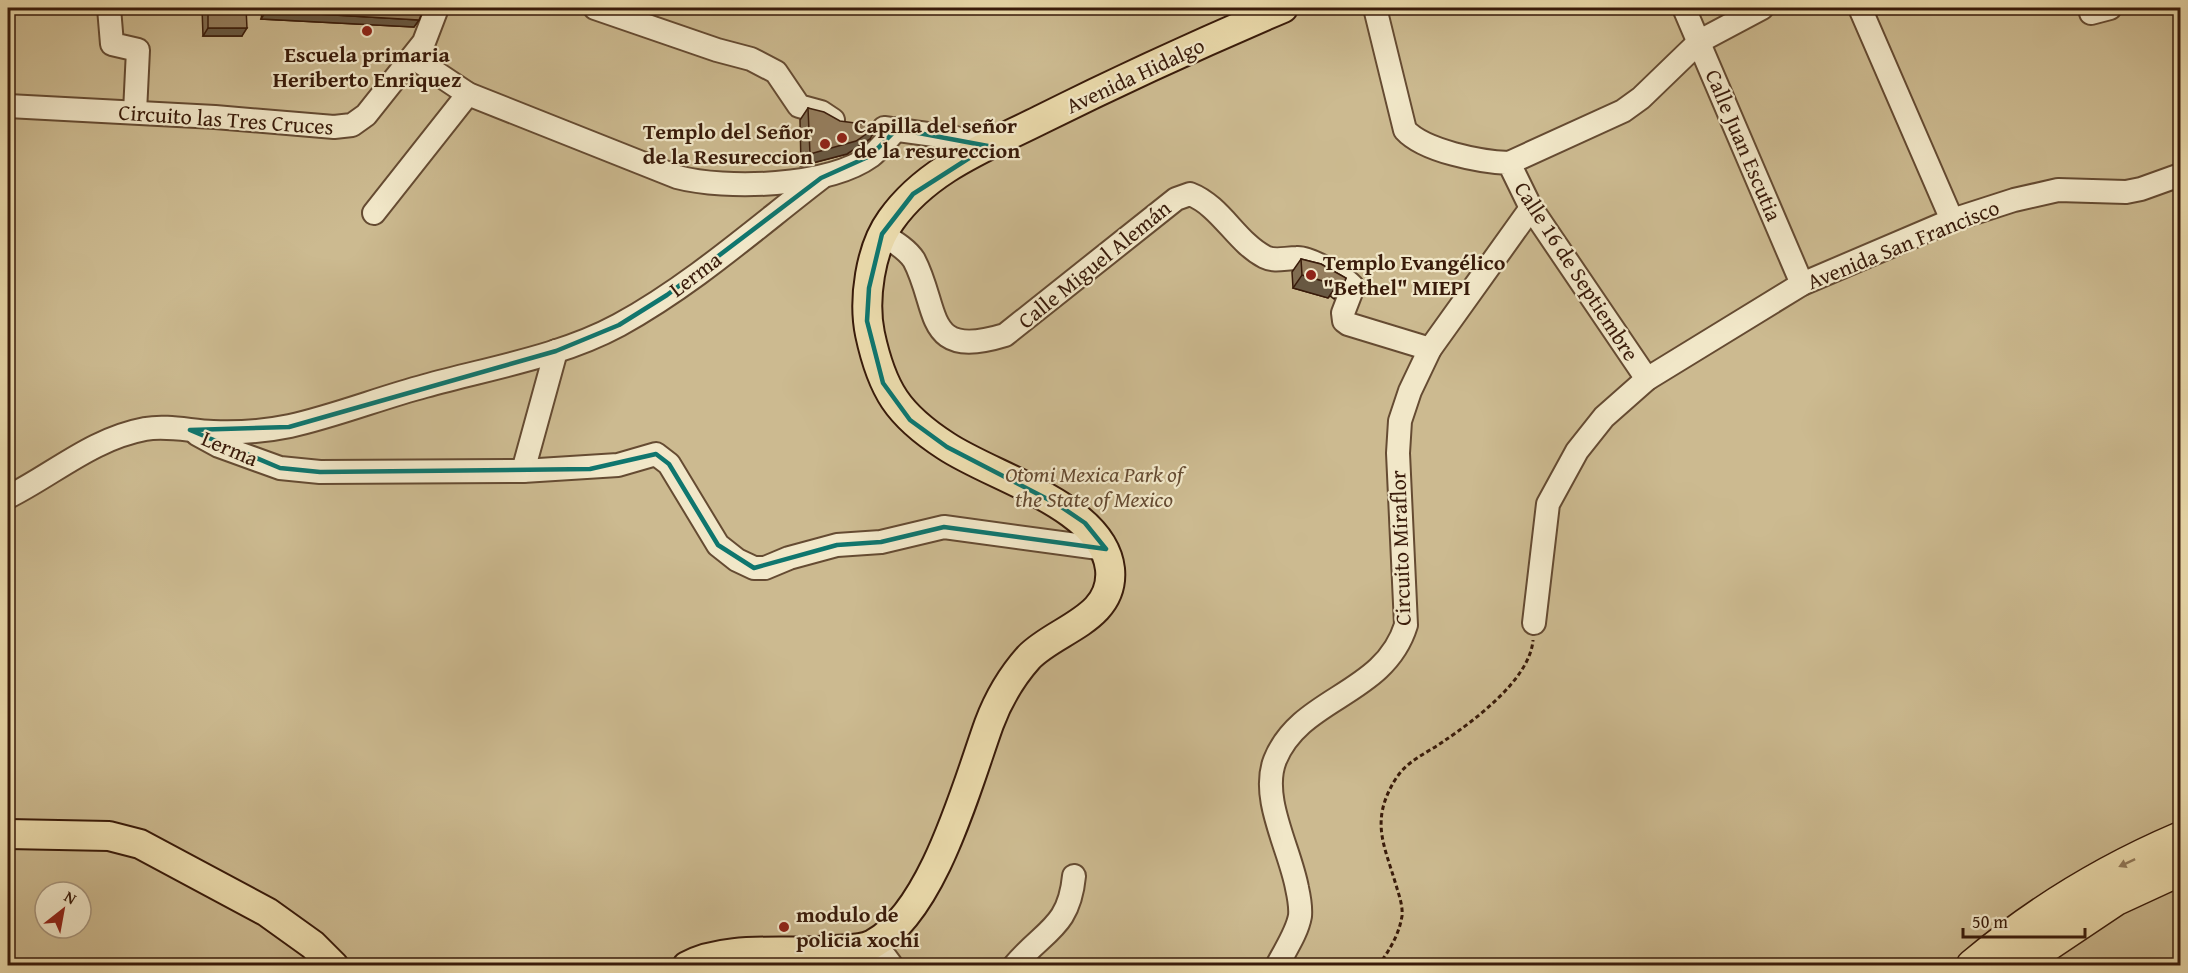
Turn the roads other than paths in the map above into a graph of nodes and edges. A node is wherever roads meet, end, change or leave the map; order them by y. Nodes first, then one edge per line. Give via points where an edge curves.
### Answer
1 (437, 8) edge
2 (595, 8) edge
3 (1283, 8) edge
4 (1375, 8) edge
5 (1684, 8) edge
6 (1762, 8) edge
7 (1860, 8) edge
8 (108, 11) edge
9 (633, 14) edge
10 (1700, 41) junction
11 (414, 58) junction
12 (468, 94) junction
13 (8, 106) edge
14 (135, 112) junction
15 (897, 129) junction
16 (988, 146) junction
17 (1509, 163) junction
18 (2181, 176) edge
19 (821, 178) junction
20 (1531, 208) junction
21 (374, 213) dead end
22 (1952, 220) junction
23 (882, 234) junction
24 (1802, 284) junction
25 (1430, 349) junction
26 (556, 351) junction
27 (1647, 379) junction
28 (190, 430) junction
29 (523, 471) junction
30 (8, 497) edge
31 (1106, 549) junction
32 (1534, 623) road end
33 (8, 834) edge
34 (2181, 839) edge
35 (2181, 869) edge
36 (1074, 876) dead end
37 (875, 943) junction
38 (334, 966) edge
39 (687, 966) edge
40 (892, 966) edge
41 (1014, 966) edge
42 (1277, 966) edge
43 (1973, 966) edge
44 (2015, 966) edge

1 - 11 street, Circuito las Tres Cruces
2 - 9 street
3 - 16 main road, Avenida Hidalgo via 1110,85
4 - 17 street, Calle 16 de Septiembre via 1405,130 1412,138 1432,147
5 - 10 street, Calle Juan Escutia
6 - 10 street, Calle 16 de Septiembre
7 - 22 street
8 - 14 street via 112,44 138,50
9 - 15 street via 776,72 799,106 833,120
10 - 17 street, Calle 16 de Septiembre via 1623,111
10 - 24 street, Calle Juan Escutia
11 - 12 street
11 - 14 street, Circuito las Tres Cruces via 366,115 352,125 334,127
12 - 19 street via 699,183
12 - 21 street
13 - 14 street, Circuito las Tres Cruces
15 - 16 street
15 - 19 street via 870,156
16 - 23 main road, Avenida Hidalgo via 928,181 891,219
17 - 20 street, Calle 16 de Septiembre
18 - 22 street, Avenida San Francisco via 2126,192 2058,190
19 - 26 street, Lerma via 667,296 619,325
20 - 25 street, Circuito Miraflor
20 - 27 street, Calle 16 de Septiembre
22 - 24 street, Avenida San Francisco
23 - 25 street, Calle Miguel Alemán via 913,258 939,328 965,342 990,340 1005,335 1176,199 1190,194 1266,257 1299,257 1347,279 1353,287 1343,313 1348,324
23 - 31 main road via 869,288 867,321 883,383 895,404 947,447 1057,504 1085,523
24 - 27 street, Avenida San Francisco
25 - 42 street, Circuito Miraflor via 1400,421 1406,614 1400,643 1376,673 1307,717 1274,762 1269,792 1294,870 1300,905 1293,934
26 - 28 street, Lerma via 289,427
26 - 29 street
27 - 32 street, Avenida San Francisco via 1604,417 1556,486 1548,504
28 - 29 street, Lerma via 219,446 280,468 320,472
28 - 30 street via 146,428 114,437
29 - 31 street, Lerma via 609,467 656,454 669,464 718,545 754,568 837,545 881,542 944,527
31 - 37 main road via 1111,574 1109,590 1101,604 1040,648 1007,687 930,878 905,915
33 - 38 main road via 109,836 140,844 267,912 313,945
34 -> 43 highway via 2103,874 2000,943
35 - 44 highway via 2115,899
36 - 41 street via 1066,914
37 - 39 main road via 808,953 723,954
37 - 40 street

